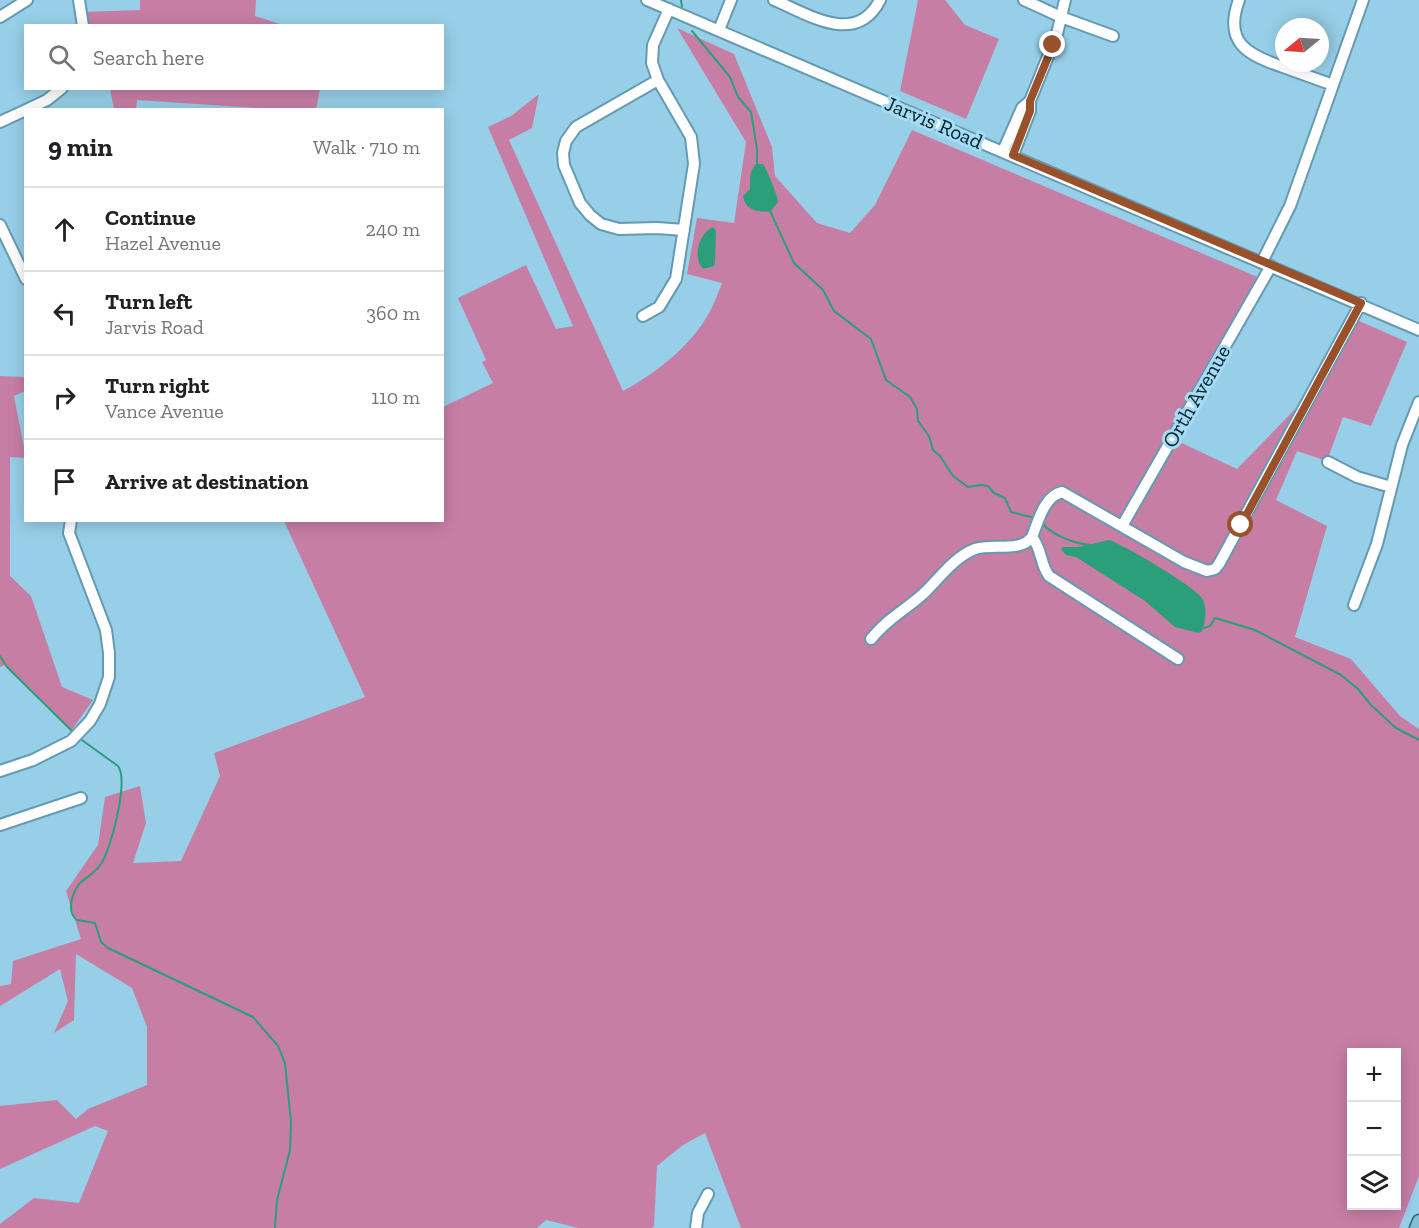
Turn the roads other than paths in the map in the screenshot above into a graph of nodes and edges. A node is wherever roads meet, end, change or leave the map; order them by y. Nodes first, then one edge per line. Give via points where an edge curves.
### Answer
1 (27, 0) edge
2 (79, 0) edge
3 (647, 0) edge
4 (731, 0) edge
5 (774, 0) edge
6 (880, 0) edge
7 (1024, 0) edge
8 (1065, 0) edge
9 (1239, 0) edge
10 (1363, 0) edge
11 (669, 9) junction
12 (0, 17) edge
13 (1061, 17) junction
14 (83, 24) edge
15 (719, 30) junction
16 (1113, 36) dead end
17 (658, 80) junction
18 (1333, 85) junction
19 (60, 90) edge
20 (49, 105) edge
21 (24, 111) edge
22 (0, 122) edge
23 (1008, 153) junction
24 (0, 225) edge
25 (684, 230) junction
26 (1266, 264) junction
27 (24, 275) edge
28 (1361, 303) junction
29 (643, 316) dead end
30 (1419, 330) edge
31 (1419, 402) edge
32 (1328, 462) dead end
33 (1391, 487) junction
34 (71, 522) edge
35 (1122, 526) junction
36 (1032, 537) junction
37 (1354, 605) dead end
38 (871, 639) dead end
39 (1178, 659) dead end
40 (0, 771) edge
41 (81, 798) dead end
42 (0, 825) edge
43 (708, 1194) dead end
44 (1419, 1221) edge
45 (696, 1228) edge
46 (1416, 1228) edge

1 - 12 street
2 - 14 street
3 - 11 street, Jarvis Road
4 - 15 street
5 - 6 street via 842,25 867,17
7 - 13 street
8 - 13 street
9 - 18 street via 1233,23 1246,51
10 - 18 street, Orth Avenue
11 - 15 street, Jarvis Road
11 - 17 street via 652,52
13 - 16 street
13 - 23 street via 1030,101 1030,111
15 - 23 street, Jarvis Road
17 - 25 street via 691,137 694,150
17 - 25 street via 576,127 564,147 564,165 580,202 601,224 625,230
18 - 26 street, Orth Avenue
19 - 20 street
21 - 22 street
23 - 26 street, Jarvis Road
24 - 27 street
25 - 29 street via 676,279 659,307
26 - 28 street, Jarvis Road
26 - 35 street, Orth Avenue
28 - 30 street, Jarvis Road
28 - 35 street via 1220,564 1207,571
31 - 33 street
32 - 33 street via 1357,477
33 - 37 street via 1377,544
34 - 40 street via 69,533 106,630 109,677 95,713 71,741
35 - 36 street via 1062,492 1050,499
36 - 38 street via 1021,545 968,552
36 - 39 street via 1049,576
41 - 42 street
43 - 45 street via 698,1213
44 - 46 main road

